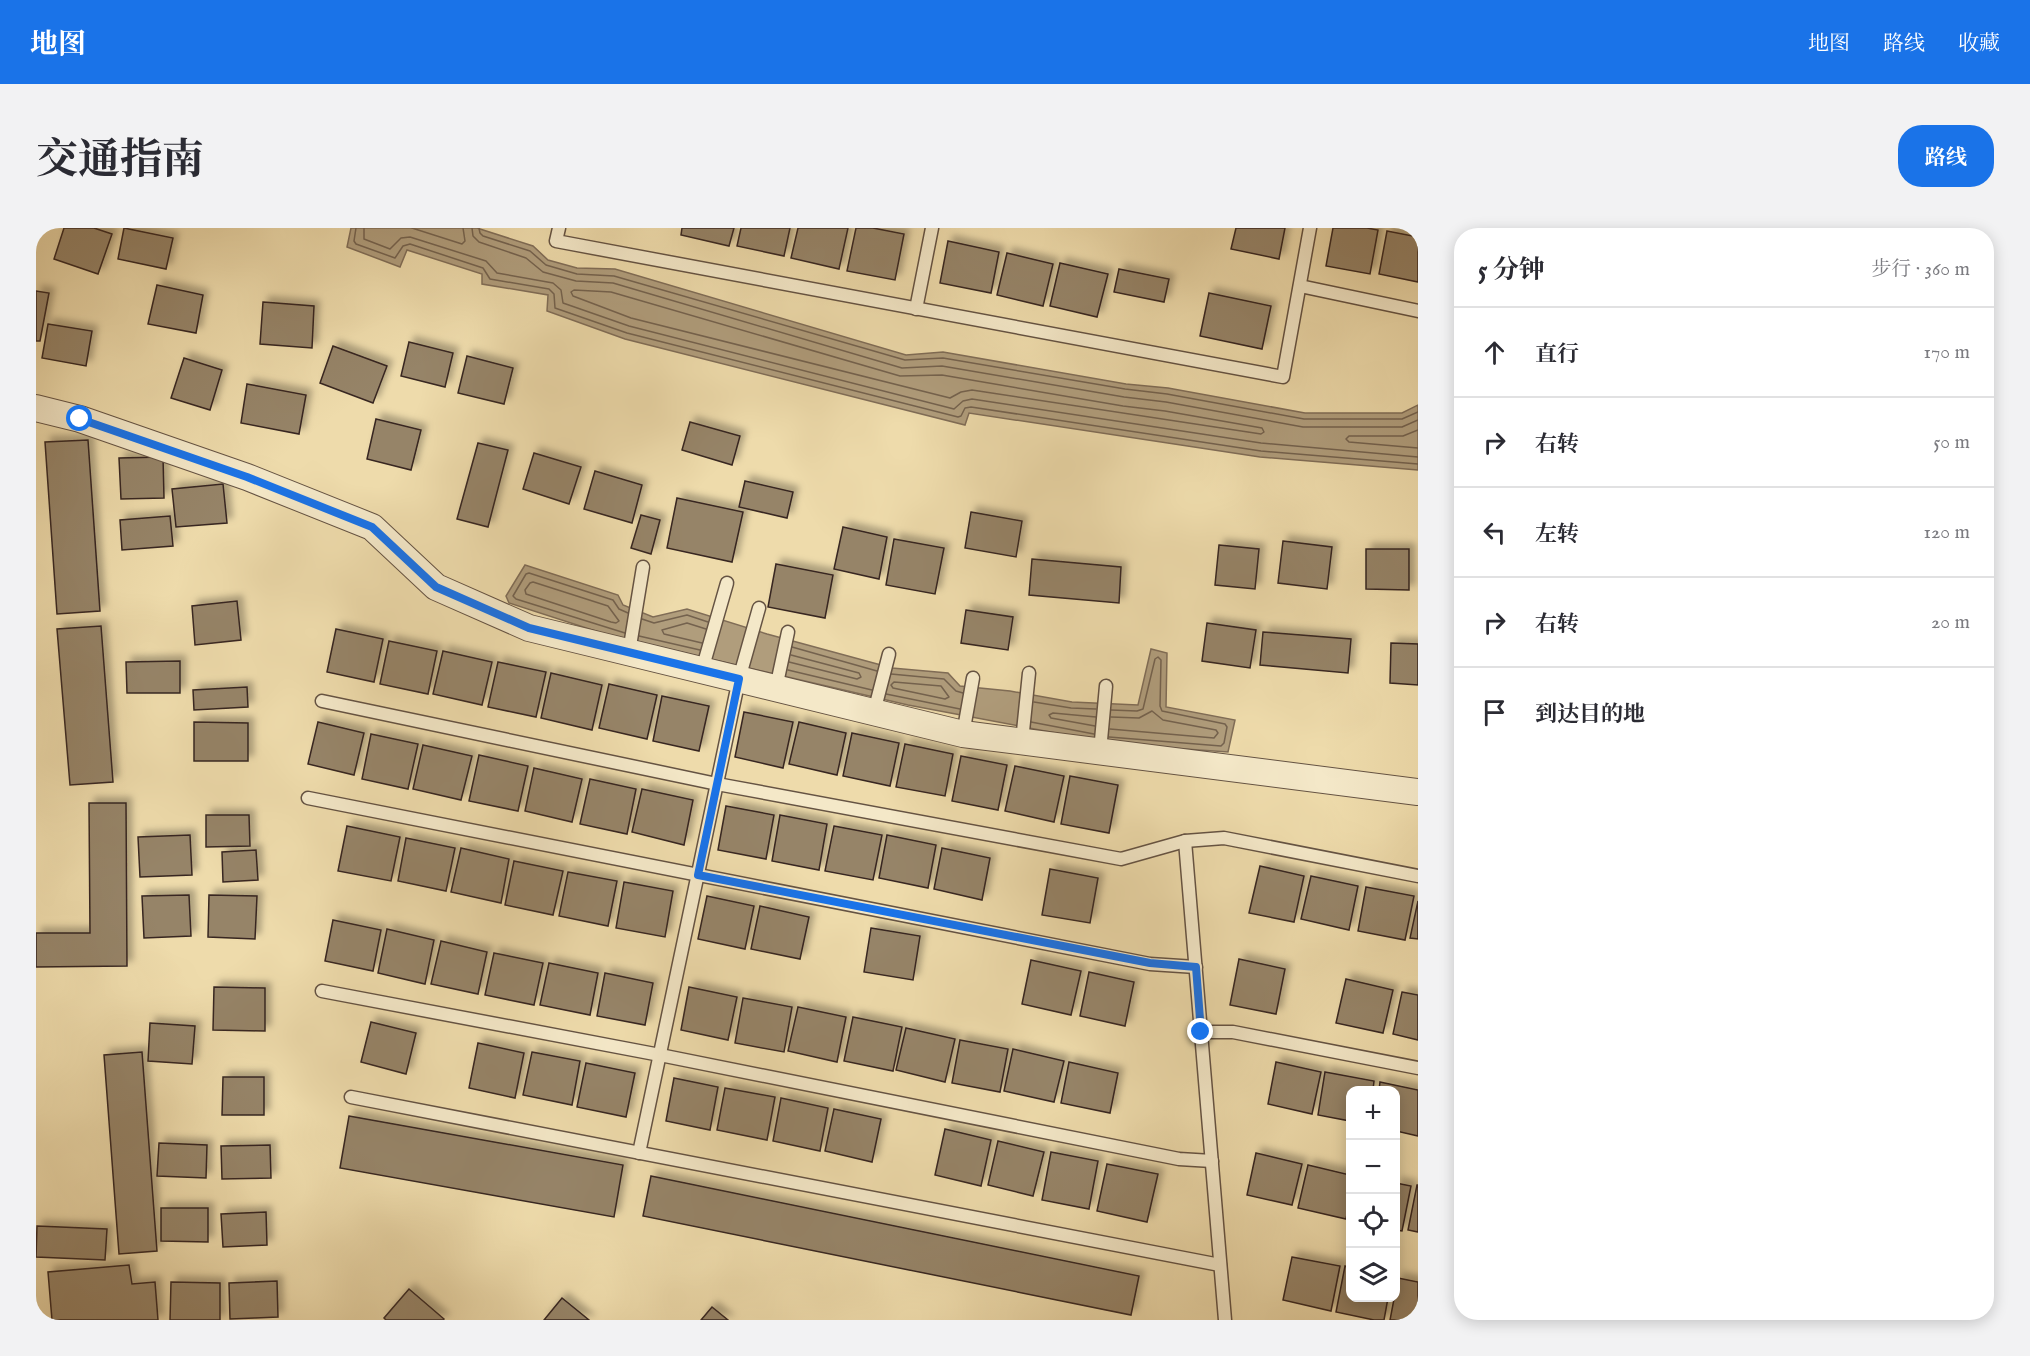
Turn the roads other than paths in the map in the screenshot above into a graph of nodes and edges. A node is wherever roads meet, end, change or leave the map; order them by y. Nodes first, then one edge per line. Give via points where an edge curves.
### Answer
1 (559, 228) edge
2 (932, 228) edge
3 (1310, 228) edge
4 (1300, 286) junction
5 (916, 309) junction
6 (1418, 310) edge
7 (36, 408) edge
8 (643, 567) dead end
9 (727, 583) dead end
10 (759, 608) dead end
11 (788, 632) dead end
12 (629, 652) junction
13 (889, 654) dead end
14 (702, 670) junction
15 (1029, 673) dead end
16 (973, 678) dead end
17 (739, 679) junction
18 (1106, 686) dead end
19 (776, 688) junction
20 (322, 701) dead end
21 (874, 712) junction
22 (963, 734) junction
23 (1022, 741) junction
24 (1100, 751) junction
25 (717, 784) junction
26 (1418, 792) edge
27 (308, 798) dead end
28 (1185, 842) junction
29 (698, 875) junction
30 (1418, 876) edge
31 (1196, 967) junction
32 (322, 990) dead end
33 (1201, 1032) junction
34 (660, 1056) junction
35 (1418, 1068) edge
36 (351, 1097) dead end
37 (639, 1153) junction
38 (1212, 1161) junction
39 (1220, 1265) junction
40 (1225, 1320) edge

1 - 5 lane via 556,241
2 - 5 lane
3 - 4 lane
4 - 5 lane via 1283,377
4 - 6 lane
7 - 12 street via 80,419 247,477 372,527 436,587 529,628
8 - 12 lane
9 - 14 lane
10 - 17 lane
11 - 19 lane
12 - 14 street
13 - 21 lane
14 - 17 street
15 - 23 lane
16 - 22 lane
17 - 19 street
17 - 25 lane
18 - 24 lane
19 - 21 street
20 - 25 lane
21 - 22 street
22 - 23 street
23 - 24 street
24 - 26 street
25 - 28 lane via 1121,859
25 - 29 lane
27 - 29 lane
28 - 30 lane via 1224,838
28 - 31 lane
29 - 31 lane via 1150,963
29 - 34 lane
31 - 33 lane
32 - 34 lane
33 - 35 lane via 1233,1032
33 - 38 lane
34 - 37 lane
34 - 38 lane via 1179,1159
36 - 37 lane
37 - 39 lane
38 - 39 lane
39 - 40 lane

